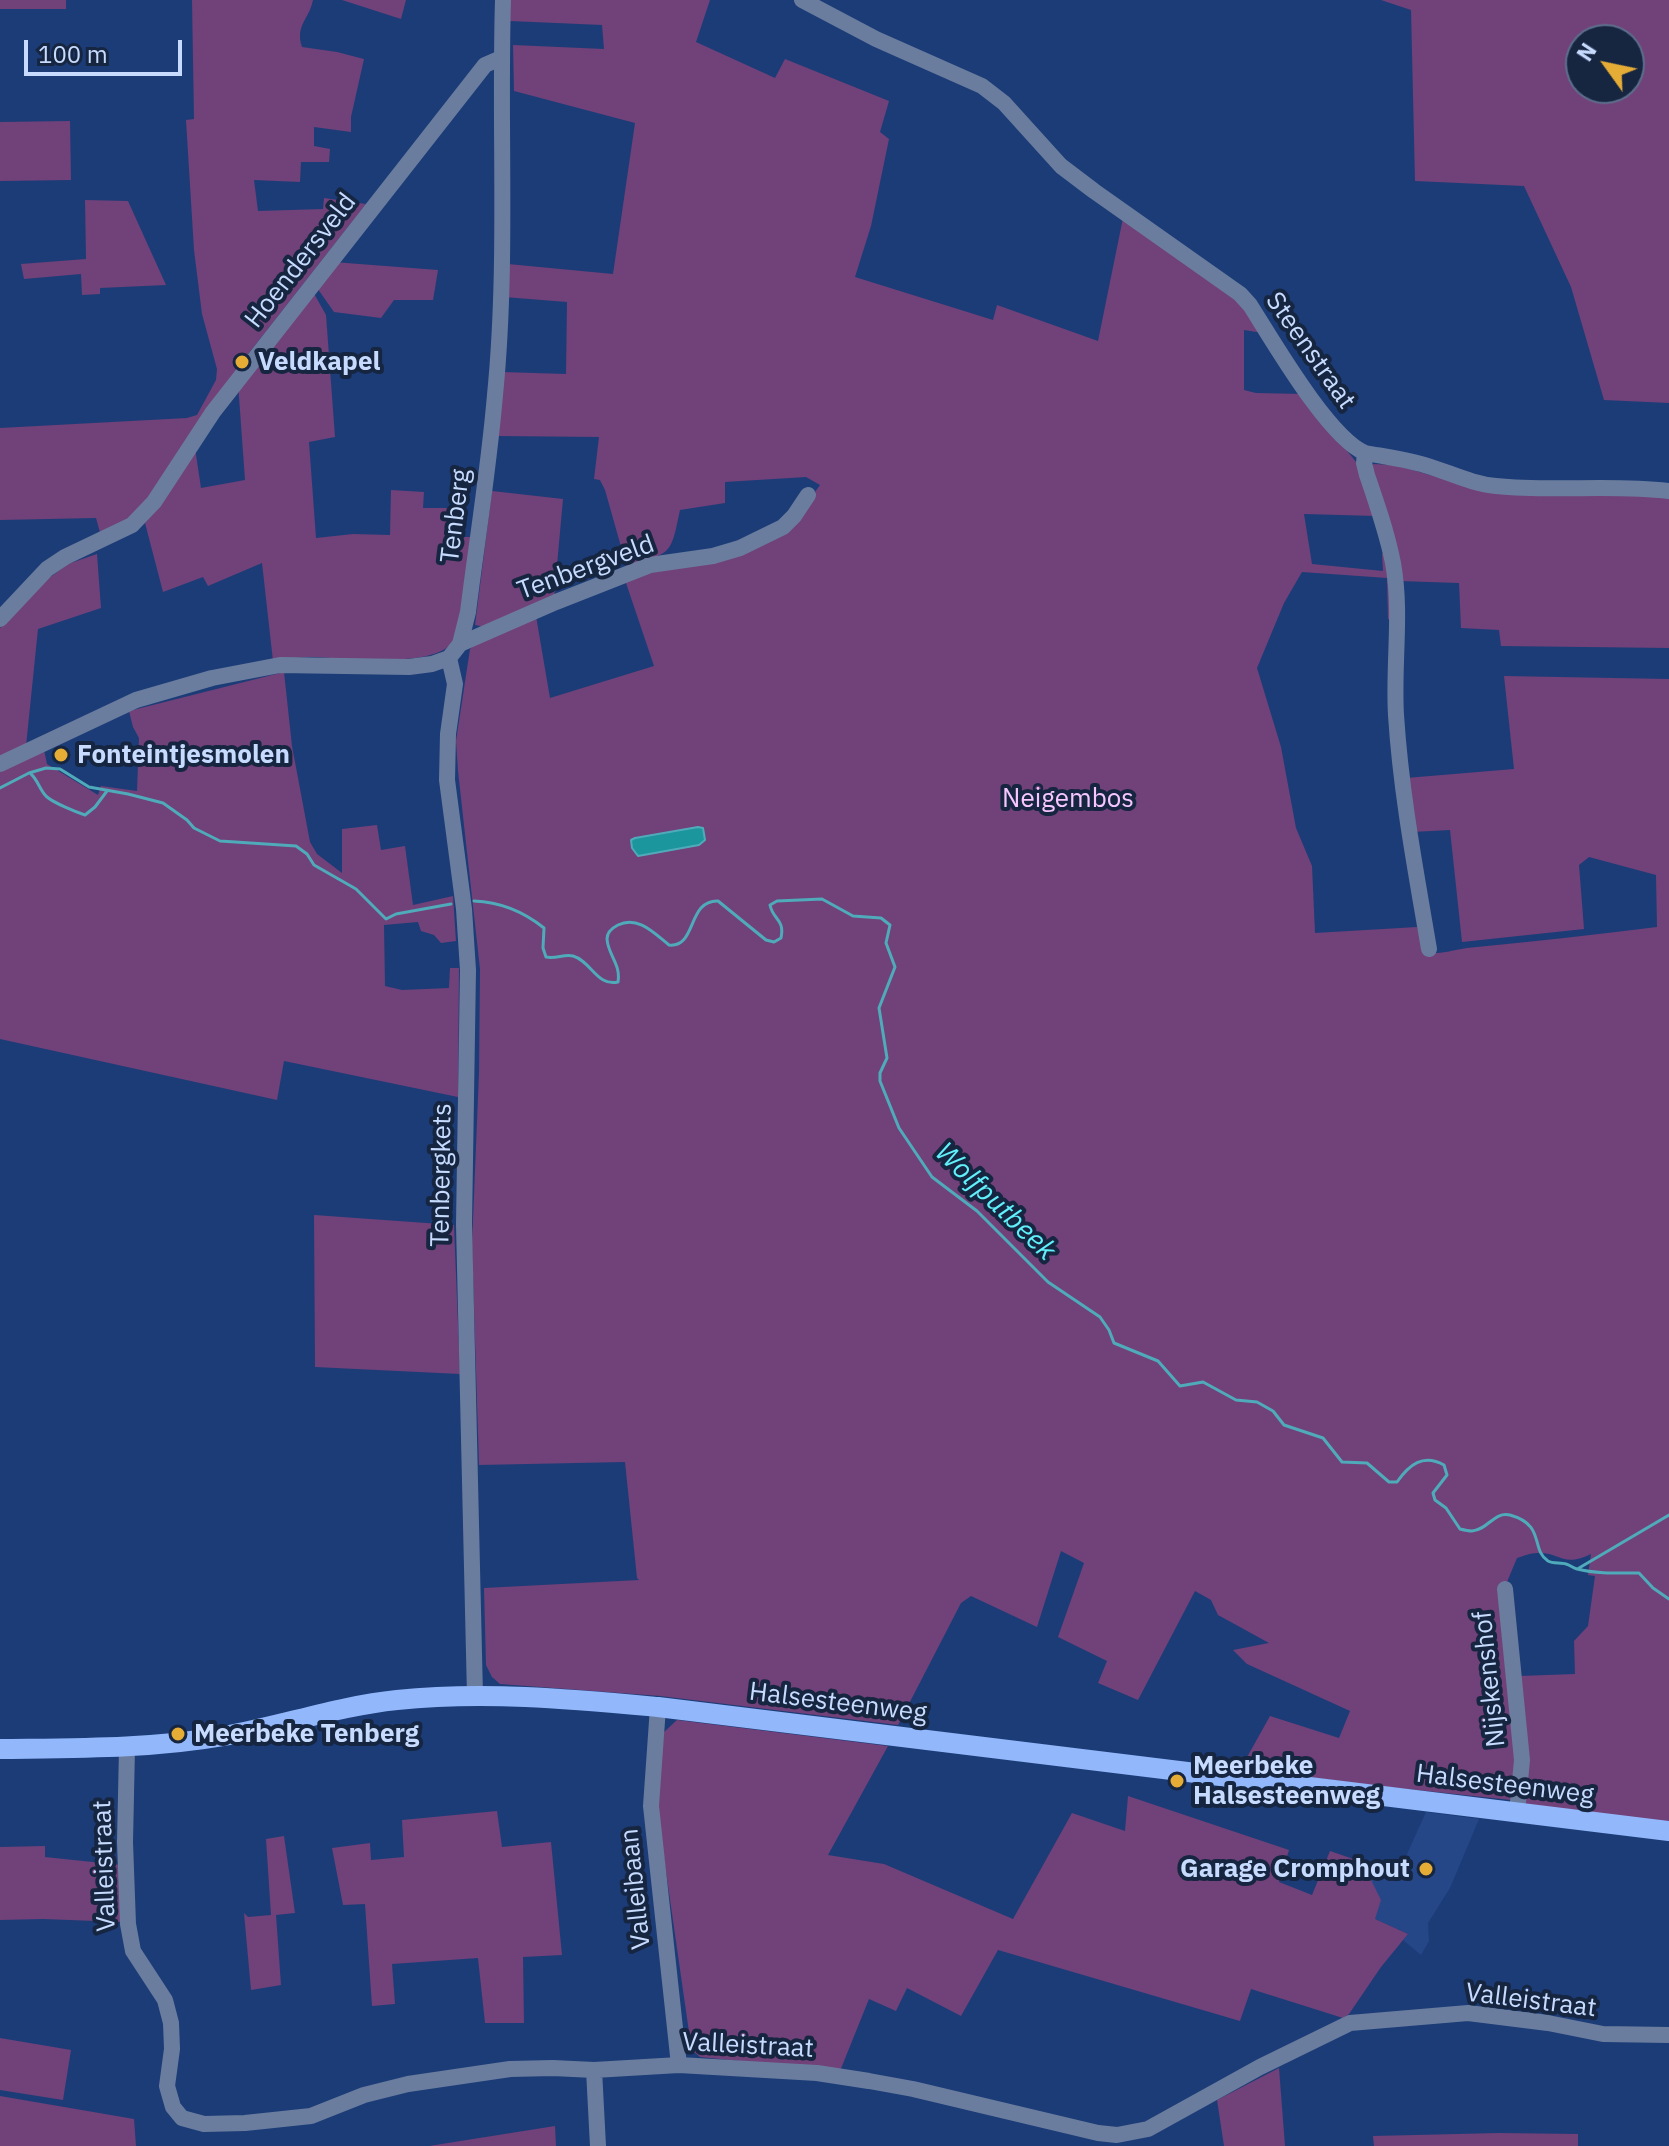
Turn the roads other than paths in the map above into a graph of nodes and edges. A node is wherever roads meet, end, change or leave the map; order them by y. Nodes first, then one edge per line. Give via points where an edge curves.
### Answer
1 (503, 0) edge
2 (802, 0) edge
3 (501, 58) junction
4 (1365, 453) junction
5 (1669, 491) edge
6 (808, 495) dead end
7 (0, 619) edge
8 (460, 644) junction
9 (449, 658) junction
10 (0, 764) edge
11 (1429, 949) dead end
12 (1505, 1589) dead end
13 (475, 1696) junction
14 (658, 1707) junction
15 (127, 1748) junction
16 (0, 1749) edge
17 (1517, 1813) junction
18 (1669, 1831) edge
19 (1669, 2035) edge
20 (679, 2065) junction
21 (594, 2070) junction
22 (1097, 2140) edge
23 (598, 2146) edge

1 - 3 street, Tenberg
2 - 4 street, Steenstraat via 982,86 1004,103 1061,166 1240,294 1322,413 1348,443
3 - 7 street, Hoendersveld via 485,65 213,412 154,502 132,525 47,569
3 - 8 street, Tenberg via 495,394
4 - 5 street via 1496,486
4 - 11 street via 1394,573 1396,714
6 - 8 street, Tenbergveld via 783,527 740,548 650,565
8 - 9 street, Tenberg
9 - 10 street via 409,667 280,665 212,678 136,700
9 - 13 street, Tenbergkets via 455,684 447,780 468,970 464,1224
12 - 17 street, Nijskenshof via 1522,1760
13 - 14 main road, Halsesteenweg
13 - 15 main road, Halsesteenweg via 395,1700 227,1736
14 - 17 main road, Halsesteenweg
14 - 20 street, Valleibaan via 651,1806
15 - 16 main road, Halsesteenweg
15 - 21 street, Valleistraat via 128,1924 133,1951 165,2000 172,2049 167,2086 182,2118 204,2124 311,2116 408,2084 510,2069
17 - 18 main road, Halsesteenweg
19 - 22 street, Valleistraat via 1603,2034 1468,2013 1350,2023 1148,2129
20 - 21 street, Valleistraat
20 - 22 street, Valleistraat via 869,2081
21 - 23 street

